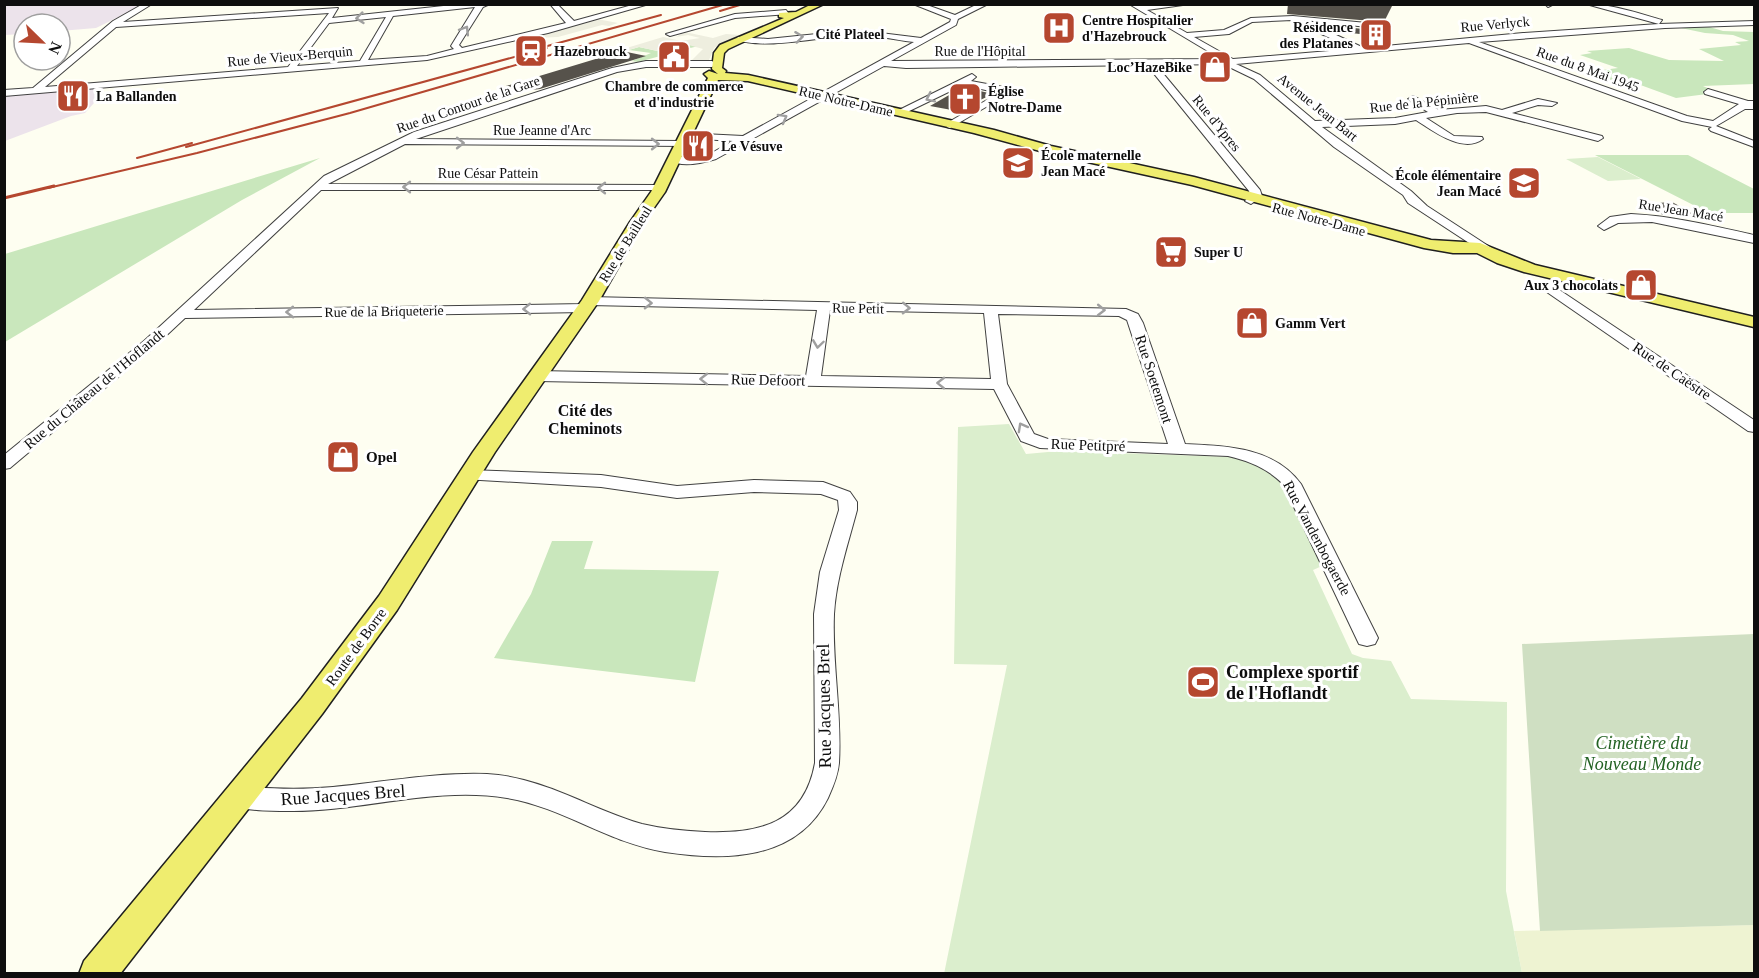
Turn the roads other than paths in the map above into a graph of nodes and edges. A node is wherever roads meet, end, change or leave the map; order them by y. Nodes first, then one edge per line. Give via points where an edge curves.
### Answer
1 (149, 4) edge
2 (487, 4) edge
3 (553, 4) edge
4 (646, 4) edge
5 (916, 4) edge
6 (984, 4) edge
7 (1187, 4) edge
8 (1589, 4) edge
9 (481, 5) edge
10 (816, 6) edge
11 (1136, 6) edge
12 (339, 8) edge
13 (1297, 8) dead end
14 (392, 14) junction
15 (791, 14) junction
16 (968, 14) junction
17 (946, 15) junction
18 (1669, 16) dead end
19 (1643, 17) junction
20 (955, 18) junction
21 (1292, 18) junction
22 (327, 21) junction
23 (574, 23) junction
24 (1755, 23) edge
25 (114, 25) junction
26 (1670, 25) junction
27 (1385, 27) dead end
28 (885, 29) dead end
29 (856, 32) junction
30 (1324, 33) junction
31 (670, 34) dead end
32 (1187, 35) junction
33 (1355, 36) dead end
34 (741, 39) junction
35 (1468, 40) junction
36 (922, 41) junction
37 (462, 51) junction
38 (1363, 51) junction
39 (1232, 62) junction
40 (882, 63) junction
41 (1150, 63) junction
42 (362, 64) junction
43 (991, 64) junction
44 (290, 70) junction
45 (718, 73) junction
46 (962, 82) junction
47 (36, 90) junction
48 (1708, 92) dead end
49 (4, 93) edge
50 (823, 96) junction
51 (1413, 99) dead end
52 (1552, 103) dead end
53 (1752, 104) edge
54 (1506, 112) junction
55 (898, 113) junction
56 (1438, 114) junction
57 (1419, 118) junction
58 (1310, 122) junction
59 (950, 125) junction
60 (1714, 127) junction
61 (1570, 131) junction
62 (1543, 134) dead end
63 (1598, 138) dead end
64 (743, 139) junction
65 (1478, 139) dead end
66 (685, 140) junction
67 (401, 142) junction
68 (1755, 144) edge
69 (675, 160) junction
70 (316, 187) junction
71 (660, 188) junction
72 (1252, 200) junction
73 (1604, 226) dead end
74 (1755, 239) edge
75 (1467, 247) junction
76 (1546, 285) junction
77 (1581, 288) junction
78 (587, 305) junction
79 (824, 307) junction
80 (990, 309) junction
81 (1125, 313) joint
82 (183, 314) junction
83 (1590, 314) junction
84 (1755, 322) edge
85 (537, 376) junction
86 (813, 381) junction
87 (999, 384) junction
88 (1755, 410) edge
89 (1731, 411) junction
90 (1755, 427) edge
91 (1178, 448) junction
92 (4, 464) edge
93 (469, 475) junction
94 (1367, 638) dead end
95 (238, 797) junction
96 (97, 974) edge

1 - 25 street
2 - 9 street
3 - 23 street
4 - 23 street, Rue de Vieux-Berquin
5 - 17 street
6 - 16 street
7 - 11 street
8 - 19 street
9 - 14 street
37 -> 9 street via 454,47
10 - 15 main road
11 - 32 street, Avenue Jean Bart
12 - 22 street
12 - 25 street
13 - 21 street
14 -> 22 street
14 - 42 street
15 - 31 street via 755,13
15 - 34 main road
15 - 45 main road via 720,46 716,50
16 - 17 street
16 - 20 street
17 - 20 street
18 - 19 street
19 - 26 street
20 - 36 street
21 - 27 street
21 - 30 street
21 - 32 street via 1251,20 1228,32
22 - 44 street
23 - 37 street, Rue de Vieux-Berquin
24 - 26 street, Rue Verlyck
25 - 47 street
26 - 35 street, Rue Verlyck
28 - 29 street
34 -> 29 street via 768,41
29 - 36 street
30 - 33 street
30 - 38 street
32 - 39 street, Avenue Jean Bart
34 - 45 main road via 720,51
35 - 38 street, Rue Verlyck
35 - 60 street, Rue du 8 Mai 1945 via 1700,126
36 - 40 street
37 - 42 street, Rue de Vieux-Berquin
38 - 39 street, Rue Verlyck
39 - 41 street, Rue de l'Hôpital
39 - 58 street, Avenue Jean Bart
40 - 43 street, Rue de l'Hôpital
40 - 50 street
41 - 43 street, Rue de l'Hôpital
41 - 72 street, Rue d'Ypres via 1254,190
42 - 44 street, Rue de Vieux-Berquin
43 - 46 street via 989,69
44 - 47 street, Rue de Vieux-Berquin
45 - 50 main road, Rue Notre-Dame
45 - 66 main road
45 - 67 street, Rue du Contour de la Gare via 650,64 624,67
46 -> 55 street
46 - 59 street via 1005,93
47 - 49 street, Rue de Vieux-Berquin
48 - 53 street
50 - 55 main road, Rue Notre-Dame
64 -> 50 street
51 - 56 street
52 - 54 street via 1537,102
53 - 60 street via 1737,108
54 - 56 street, Rue de la Pépinière via 1482,109
54 - 61 street, Rue de la Pépinière
55 - 59 main road, Rue Notre-Dame
56 - 57 street, Rue de la Pépinière
57 - 58 street, Rue de la Pépinière
57 - 65 street via 1452,139
58 - 75 street, Avenue Jean Bart via 1422,207
59 - 72 main road, Rue Notre-Dame via 1168,176
60 - 68 street
61 - 62 street
61 - 63 street, Rue de la Pépinière
64 - 66 street, Rue Jeanne d'Arc
64 - 69 street via 705,159
67 -> 66 street, Rue Jeanne d'Arc
66 - 69 main road, Rue de Bailleul
67 - 70 street, Rue du Contour de la Gare
69 - 71 main road, Rue de Bailleul
71 -> 70 street, Rue César Pattein
70 - 82 street, Rue du Contour de la Gare
71 - 78 main road, Rue de Bailleul
72 - 75 main road, Rue Notre-Dame via 1336,224
73 - 74 street, Rue Jean Macé via 1614,219 1644,218
75 - 76 main road, Rue Notre-Dame
75 - 77 main road, Rue Notre-Dame via 1481,248
76 - 77 main road, Rue Notre-Dame via 1563,292
76 - 83 street, Rue de Caëstre
77 - 83 street via 1579,302
77 - 84 main road, Rue Notre-Dame via 1619,290
78 -> 79 street, Rue Petit
78 -> 82 street, Rue de la Briqueterie
78 - 85 main road, Route de Borre
79 -> 80 street, Rue Petit
79 -> 86 street
80 -> 81 street, Rue Petit
80 - 87 street, Rue Petitpré
81 - 91 street, Rue Soetemont via 1136,323
82 - 92 street, Rue du Château de l'Hoflandt
83 - 89 street, Rue de Caëstre
86 -> 85 street, Rue Defoort
85 - 93 main road, Route de Borre
87 -> 86 street, Rue Defoort
91 -> 87 street, Rue Petitpré via 1035,442 1025,435
88 - 89 street
89 - 90 street, Rue de Caëstre
91 - 94 street, Rue Vandenbogaerde via 1245,455 1286,476
93 - 95 main road, Route de Borre via 361,642
93 - 95 street, Rue Jacques Brel via 601,481 668,491 817,487 844,496 848,510 831,566 824,614 827,763 822,786 809,809 775,836 735,845 647,837 545,797 501,786 448,786 293,801
95 - 96 main road, Route de Borre

